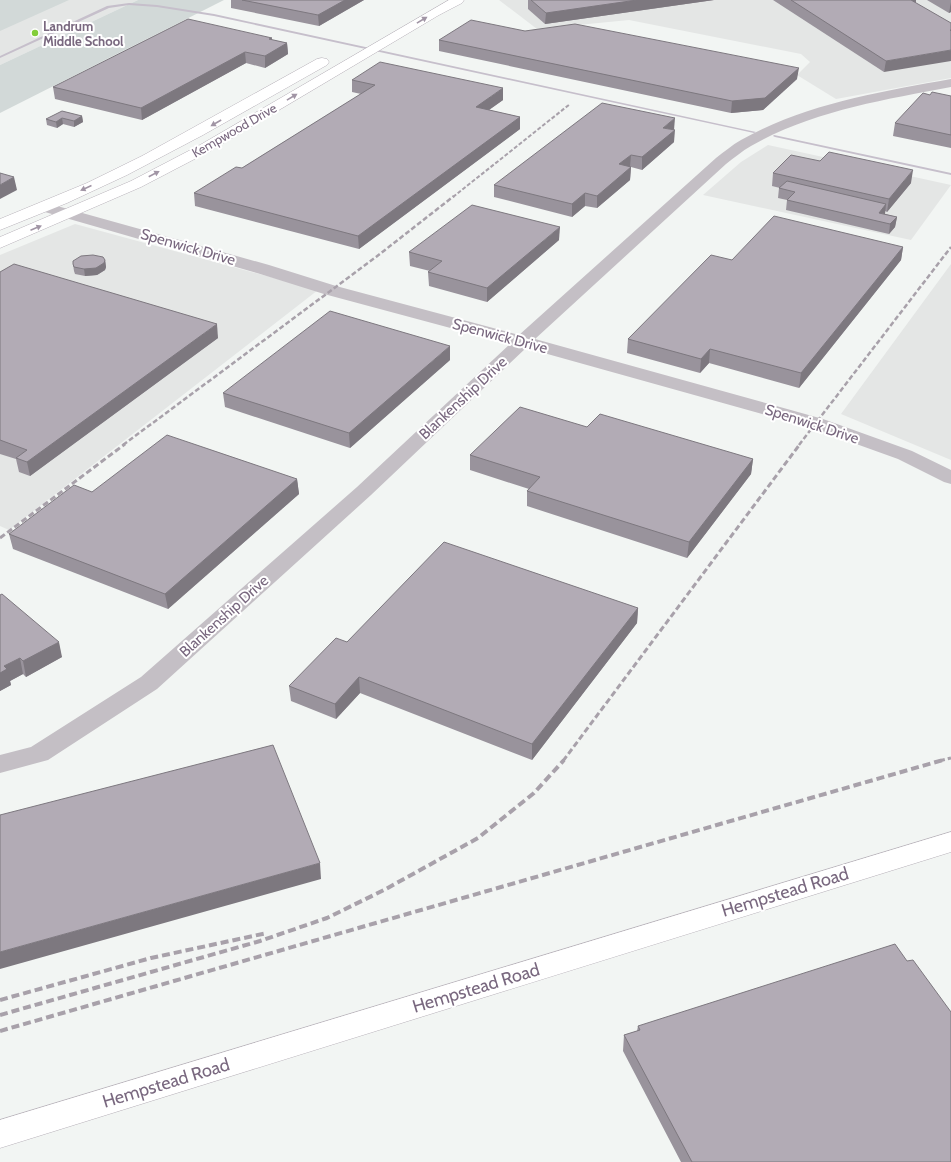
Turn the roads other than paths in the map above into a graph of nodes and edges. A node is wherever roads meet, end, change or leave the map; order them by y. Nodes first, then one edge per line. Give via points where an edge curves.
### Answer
1 (458, 0) edge
2 (381, 27) dead end
3 (402, 31) junction
4 (334, 54) dead end
5 (951, 83) edge
6 (233, 113) junction
7 (256, 118) junction
8 (44, 207) junction
9 (68, 214) junction
10 (0, 225) edge
11 (0, 243) edge
12 (522, 342) junction
13 (951, 478) edge
14 (0, 764) edge
15 (951, 842) edge
16 (0, 1134) edge

3 -> 1 main road, Kempwood Drive
2 - 3 main road
7 -> 3 main road, Kempwood Drive
4 - 6 main road, Kempwood Drive
5 - 12 street, Blankenship Drive via 833,108 796,120 744,144 721,161
6 - 7 main road
6 -> 8 main road, Kempwood Drive via 122,172
9 -> 7 main road, Kempwood Drive via 136,184
8 - 9 street, Spenwick Drive
8 - 10 main road, Kempwood Drive
11 -> 9 main road, Kempwood Drive
9 - 12 street, Spenwick Drive via 256,266 330,290
12 - 13 street, Spenwick Drive via 816,423 905,455
12 - 14 street, Blankenship Drive via 364,491 149,683 39,754
15 - 16 main road, Hempstead Road

